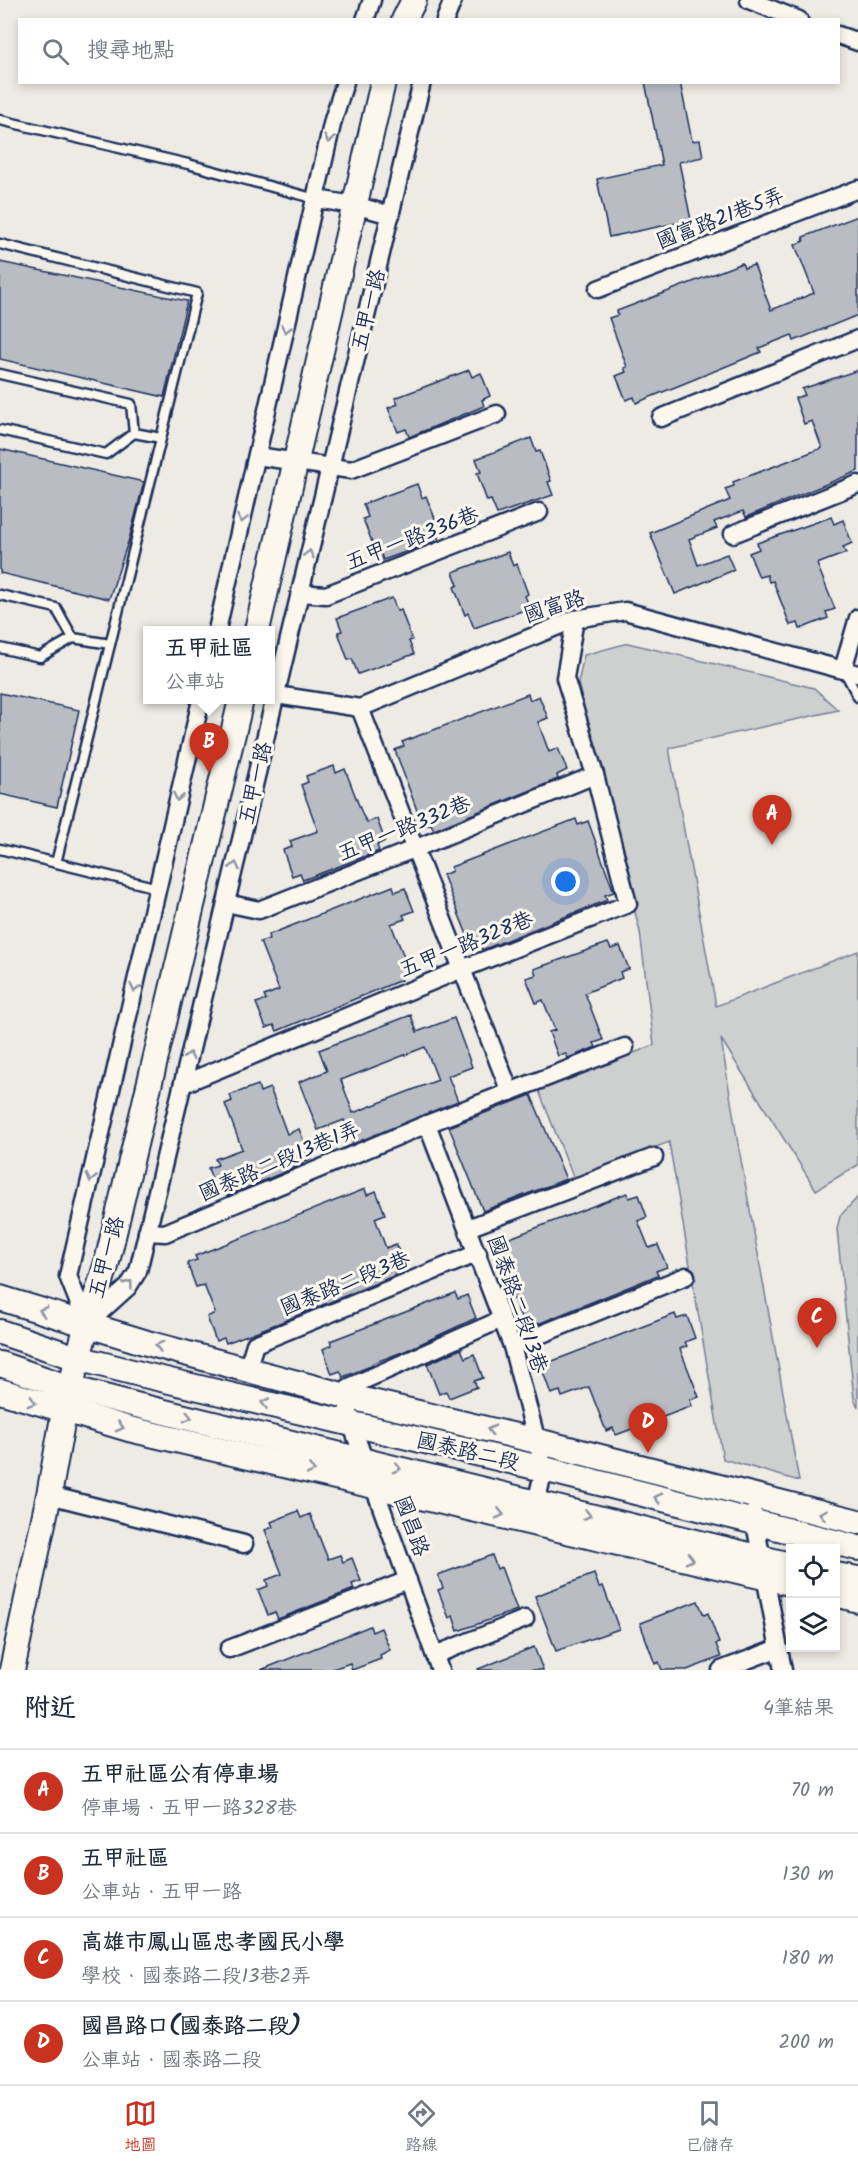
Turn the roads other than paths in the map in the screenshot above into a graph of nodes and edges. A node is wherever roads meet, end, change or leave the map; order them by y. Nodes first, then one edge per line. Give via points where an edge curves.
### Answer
1 (372, 0) edge
2 (414, 0) edge
3 (453, 0) edge
4 (749, 0) edge
5 (366, 18) edge
6 (405, 18) edge
7 (446, 18) edge
8 (794, 18) edge
9 (840, 36) edge
10 (858, 42) edge
11 (344, 84) edge
12 (383, 84) edge
13 (422, 84) edge
14 (0, 120) edge
15 (858, 189) edge
16 (316, 199) junction
17 (354, 205) junction
18 (391, 215) junction
19 (0, 244) edge
20 (598, 290) dead end
21 (858, 339) edge
22 (0, 374) edge
23 (497, 414) dead end
24 (661, 418) dead end
25 (0, 430) edge
26 (134, 433) junction
27 (161, 438) junction
28 (257, 456) junction
29 (295, 461) junction
30 (330, 467) junction
31 (858, 484) edge
32 (539, 512) dead end
33 (733, 534) dead end
34 (300, 593) junction
35 (0, 595) edge
36 (858, 618) edge
37 (575, 619) junction
38 (218, 626) edge
39 (258, 626) edge
40 (73, 638) junction
41 (110, 644) junction
42 (0, 648) edge
43 (851, 671) edge
44 (275, 687) edge
45 (275, 694) edge
46 (858, 697) edge
47 (200, 704) edge
48 (240, 704) edge
49 (271, 704) edge
50 (360, 708) junction
51 (595, 775) junction
52 (0, 849) edge
53 (414, 849) junction
54 (56, 863) junction
55 (158, 888) junction
56 (226, 903) junction
57 (462, 969) junction
58 (625, 1047) dead end
59 (183, 1084) junction
60 (510, 1092) junction
61 (427, 1124) junction
62 (654, 1157) dead end
63 (468, 1228) junction
64 (147, 1232) junction
65 (478, 1253) junction
66 (686, 1276) dead end
67 (0, 1298) edge
68 (502, 1320) junction
69 (87, 1324) junction
70 (0, 1332) edge
71 (512, 1346) junction
72 (77, 1358) junction
73 (0, 1364) edge
74 (247, 1370) junction
75 (70, 1388) junction
76 (0, 1391) edge
77 (346, 1396) junction
78 (64, 1412) junction
79 (351, 1423) junction
80 (537, 1441) junction
81 (364, 1460) junction
82 (544, 1469) junction
83 (373, 1485) junction
84 (49, 1495) junction
85 (749, 1495) junction
86 (536, 1503) junction
87 (858, 1522) edge
88 (756, 1523) junction
89 (244, 1544) dead end
90 (858, 1548) edge
91 (786, 1565) edge
92 (764, 1568) junction
93 (840, 1576) edge
94 (408, 1580) junction
95 (858, 1580) edge
96 (786, 1581) edge
97 (840, 1595) edge
98 (858, 1600) edge
99 (525, 1619) dead end
100 (779, 1648) junction
101 (230, 1650) dead end
102 (437, 1662) edge
103 (12, 1670) edge
104 (721, 1670) edge
105 (783, 1670) edge

1 - 5 street
2 - 6 street
3 - 7 street
4 - 8 street
9 - 10 street
11 -> 16 street
12 - 17 street, 五甲一路
13 - 18 street, 五甲一路
14 - 16 lane
15 - 20 street, 國富路21巷5弄
16 - 17 street
16 -> 28 street
17 - 18 street
17 - 29 street, 五甲一路
18 - 30 street, 五甲一路
19 - 27 lane via 197,293
21 - 24 street
22 - 26 lane via 131,404
23 - 30 street via 351,470
25 - 26 lane via 106,454
26 - 27 lane
27 - 41 lane
28 - 29 street
28 -> 38 street
29 - 30 street
29 - 39 street, 五甲一路
34 -> 30 street, 五甲一路
31 - 33 street
32 - 34 street, 五甲一路336巷 via 326,595
34 - 44 street, 五甲一路
35 - 40 lane via 56,608
36 - 43 street
37 - 43 street, 國富路 via 625,611
37 - 50 street, 國富路
37 - 51 street, 五甲一路328巷 via 565,678
40 - 41 lane
40 - 42 lane via 40,657
41 - 54 lane
43 - 46 lane
45 - 50 street
47 -> 55 street, 五甲一路
48 - 69 street, 五甲一路 via 106,1266
56 -> 49 street, 五甲一路
50 - 53 street
51 - 53 street, 五甲一路332巷
51 - 57 street, 五甲一路328巷 via 628,904
52 - 54 lane
53 - 56 street, 五甲一路332巷 via 259,910
53 - 57 street
54 - 55 lane
55 -> 69 street, 五甲一路 via 68,1276
59 -> 56 street, 五甲一路
57 - 59 street, 五甲一路328巷
57 - 60 street
58 - 60 street, 國泰路二段13巷1弄
59 - 64 street, 五甲一路
60 - 61 street, 國泰路二段13巷1弄
61 - 63 street, 國泰路二段13巷
61 - 64 street, 國泰路二段13巷1弄 via 165,1233
62 - 63 street
63 - 65 street, 國泰路二段13巷
69 -> 64 street, 五甲一路 via 128,1287 138,1271
65 - 68 street, 國泰路二段13巷
65 - 74 street, 國泰路二段3巷 via 255,1344
66 - 71 street
69 -> 67 street, 國泰路二段
68 - 71 street, 國泰路二段13巷
68 - 77 street via 349,1386
69 - 72 street, 五甲一路
74 -> 69 street, 國泰路二段
70 - 72 street, 國泰路二段
71 - 80 street, 國泰路二段13巷
72 - 75 street, 五甲一路
79 -> 72 street, 國泰路二段
73 - 75 street, 國泰路二段
74 - 77 street, 國泰路二段
75 - 78 street, 五甲一路
75 -> 81 street, 國泰路二段
76 -> 78 street, 國泰路二段
77 - 79 street, 國昌路
80 -> 77 street, 國泰路二段
78 -> 83 street, 國泰路二段
78 - 84 street, 五甲一路
79 - 81 street, 國昌路
79 - 82 street, 國泰路二段
80 - 82 street, 國泰路二段13巷
80 - 85 street, 國泰路二段
81 - 83 street, 國昌路
81 -> 86 street, 國泰路二段
82 - 86 street, 國泰路二段13巷
88 -> 82 street, 國泰路二段
83 -> 92 street, 國泰路二段
83 - 94 street, 國昌路
84 - 89 street
84 - 103 street, 五甲一路
87 -> 85 street, 國泰路二段
85 - 88 street
86 -> 92 street, 國泰路二段
88 - 90 street, 國泰路二段
88 - 92 street
91 - 92 street, 國泰路二段
92 - 96 street, 國泰路二段
92 - 100 street
93 - 95 street
94 - 101 street
94 - 102 street, 國昌路
97 - 98 street
99 - 102 street
100 - 104 street
100 - 105 street

